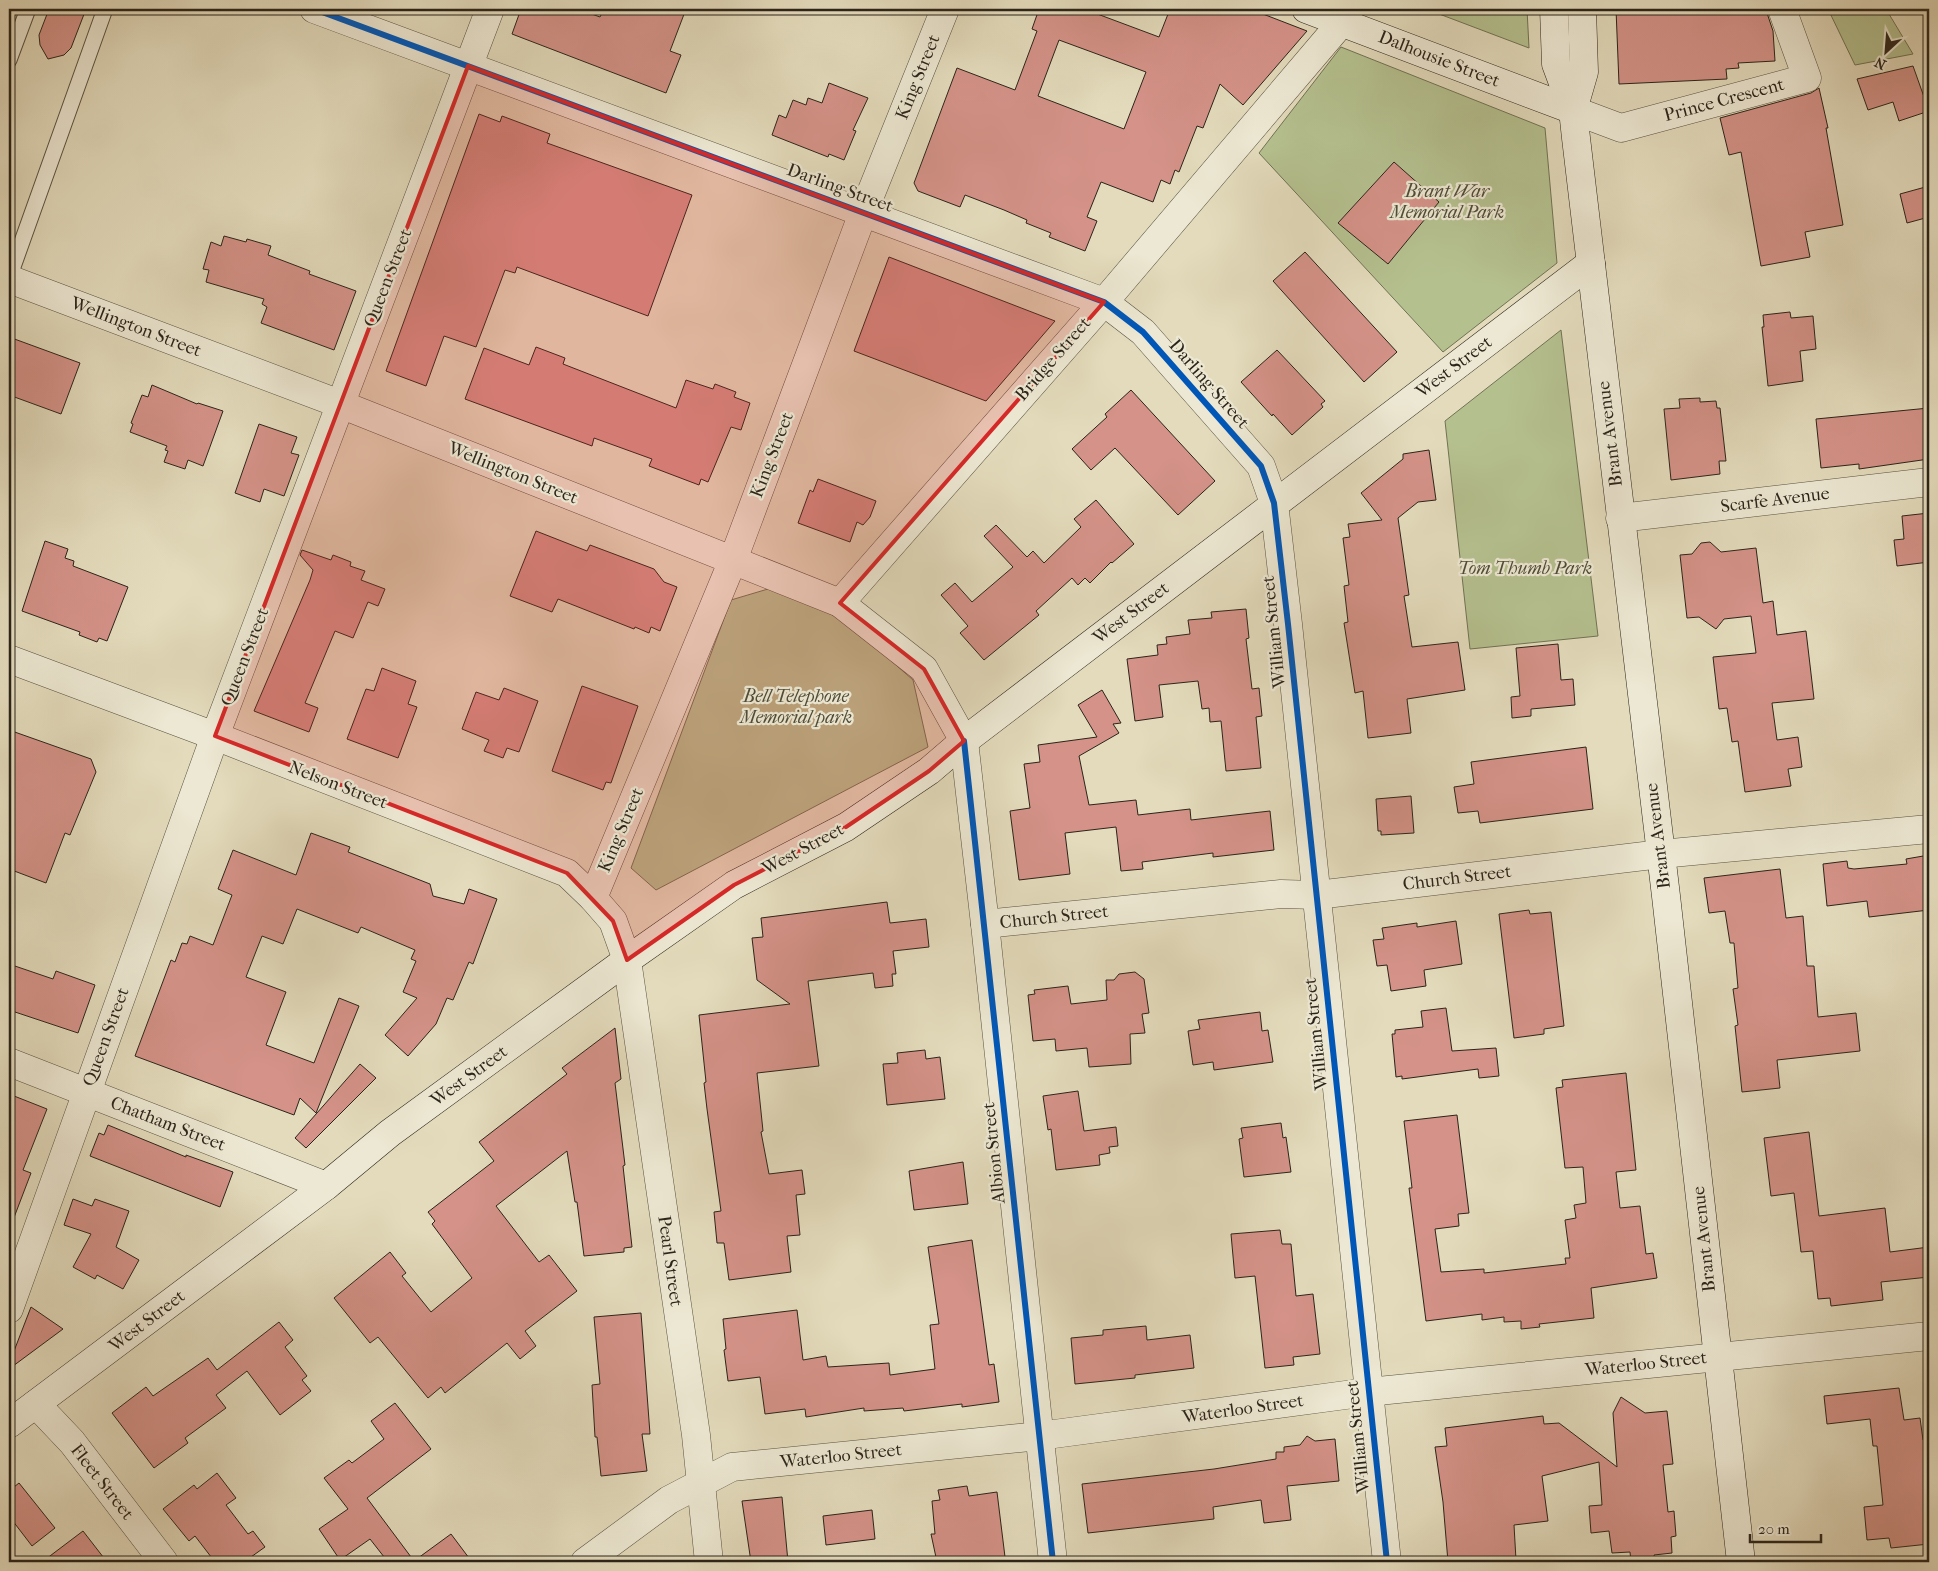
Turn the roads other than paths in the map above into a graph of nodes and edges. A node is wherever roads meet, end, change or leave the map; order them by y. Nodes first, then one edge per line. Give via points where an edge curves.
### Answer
1 (28, 9) edge
2 (104, 9) edge
3 (314, 9) edge
4 (490, 9) edge
5 (946, 9) edge
6 (1306, 9) edge
7 (1554, 9) edge
8 (1582, 9) edge
9 (1782, 9) edge
10 (1342, 22) junction
11 (9, 60) edge
12 (468, 66) junction
13 (1572, 110) junction
14 (863, 213) junction
15 (1591, 263) junction
16 (9, 278) edge
17 (1104, 302) junction
18 (340, 404) junction
19 (1929, 482) edge
20 (1274, 503) junction
21 (1620, 518) junction
22 (733, 560) junction
23 (840, 603) junction
24 (9, 658) edge
25 (215, 736) junction
26 (964, 741) junction
27 (1929, 829) edge
28 (1661, 854) junction
29 (1317, 894) junction
30 (593, 898) junction
31 (985, 924) junction
32 (627, 960) junction
33 (9, 1062) edge
34 (87, 1092) junction
35 (326, 1186) junction
36 (9, 1308) edge
37 (1929, 1336) edge
38 (1718, 1357) junction
39 (1368, 1392) junction
40 (36, 1404) junction
41 (9, 1424) edge
42 (1039, 1436) junction
43 (700, 1484) junction
44 (164, 1562) edge
45 (585, 1562) edge
46 (709, 1562) edge
47 (1053, 1562) edge
48 (1387, 1562) edge
49 (1741, 1562) edge

1 - 11 lane
2 - 16 lane
3 - 12 street, Darling Street
4 - 12 street, Queen Street
5 - 14 street, King Street
6 - 10 street, Dalhousie Street
7 - 13 street, Brant Avenue via 1556,64
8 - 13 street, Brant Avenue via 1584,72
9 - 13 street, Prince Crescent via 1807,78 1621,128
10 - 13 street, Dalhousie Street
10 - 17 street, Bridge Street
12 - 14 street, Darling Street
12 - 18 street, Queen Street
13 - 15 street, Brant Avenue
14 - 17 street, Darling Street
14 - 22 street, King Street
15 - 20 street, West Street
15 - 21 street, Brant Avenue
16 - 18 street, Wellington Street
17 - 20 street, Darling Street via 1143,332 1261,466
17 - 23 street, Bridge Street
18 - 22 street, Wellington Street
18 - 25 street, Queen Street
19 - 21 street, Scarfe Avenue
20 - 26 street, West Street
20 - 29 street, William Street
21 - 28 street, Brant Avenue
22 - 23 street, Wellington Street
22 - 30 street, King Street
23 - 26 street, Wellington Street via 924,669
24 - 25 street, Nelson Street
25 - 30 street, Nelson Street via 567,874
25 - 34 street, Queen Street
26 - 31 street, Albion Street
26 - 32 street, West Street via 929,772 846,827 734,885
27 - 28 street, Church Street
28 - 29 street, Church Street
28 - 38 street, Brant Avenue
29 - 31 street, Church Street via 1281,894
29 - 39 street, William Street
30 - 32 street, Nelson Street via 613,921
31 - 42 street, Albion Street
32 - 35 street, West Street via 390,1133
32 - 43 street, Pearl Street via 696,1435
33 - 34 street, Chatham Street
34 - 35 street, Chatham Street
34 - 36 street, Queen Street
35 - 40 street, West Street
37 - 38 street, Waterloo Street
38 - 39 street, Waterloo Street
38 - 49 street, Brant Avenue
39 - 42 street, Waterloo Street
39 - 48 street, William Street
40 - 41 street, West Street
40 - 44 street, Fleet Street via 72,1442
42 - 43 street, Waterloo Street via 732,1467
42 - 47 street, Albion Street
43 - 45 street, Waterloo Street via 668,1500
43 - 46 street, Pearl Street

